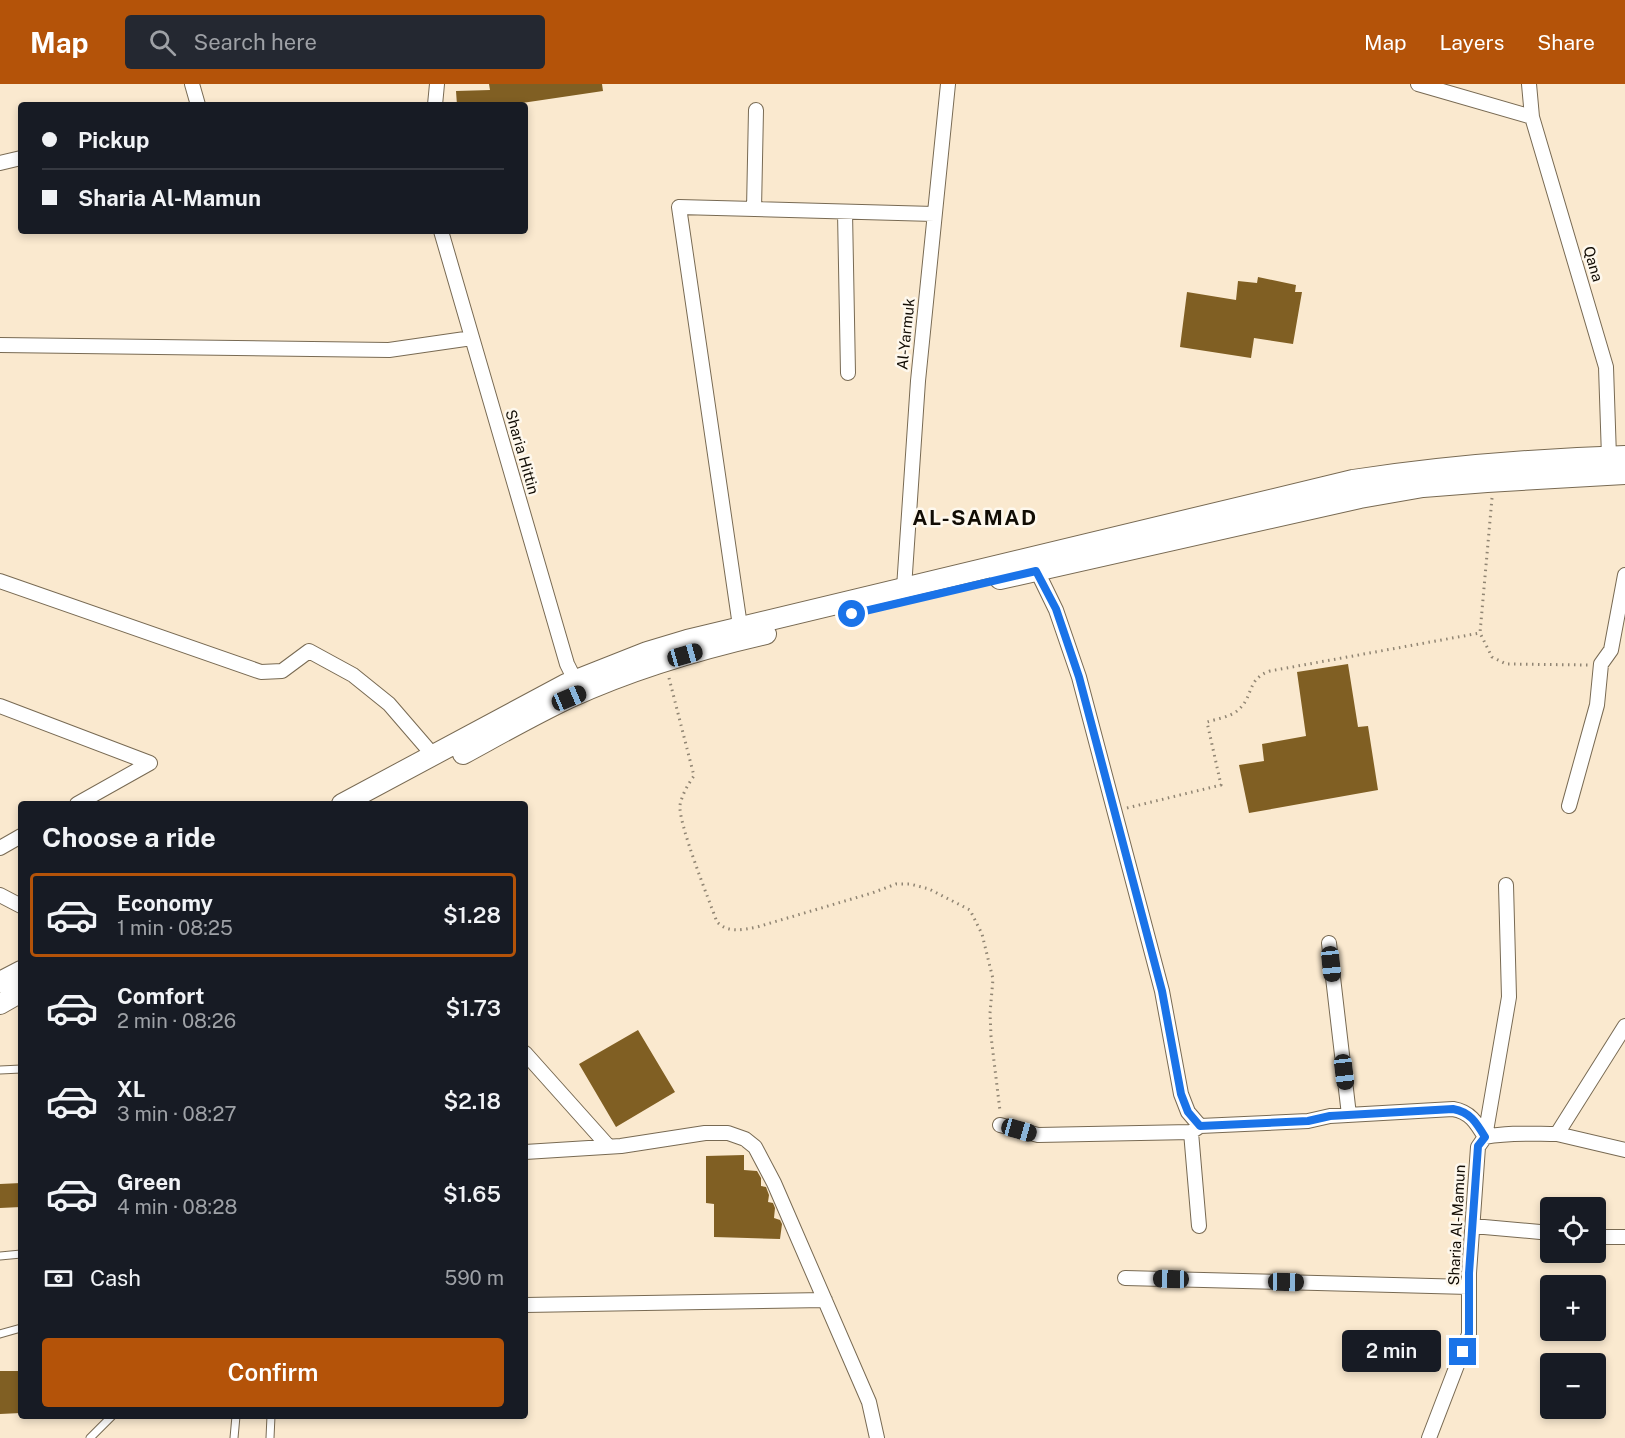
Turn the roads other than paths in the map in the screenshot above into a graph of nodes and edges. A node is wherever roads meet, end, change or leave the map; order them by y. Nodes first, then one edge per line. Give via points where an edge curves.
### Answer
1 (192, 84) edge
2 (436, 84) edge
3 (948, 84) edge
4 (1418, 84) edge
5 (1529, 84) edge
6 (197, 102) edge
7 (435, 102) edge
8 (756, 110) dead end
9 (1532, 117) junction
10 (18, 159) edge
11 (0, 163) edge
12 (754, 209) junction
13 (845, 212) junction
14 (934, 214) junction
15 (442, 234) edge
16 (472, 338) junction
17 (0, 345) edge
18 (848, 373) dead end
19 (1617, 457) edge
20 (1625, 474) edge
21 (1036, 571) junction
22 (1625, 575) edge
23 (0, 581) edge
24 (904, 588) junction
25 (740, 626) junction
26 (575, 680) junction
27 (0, 706) edge
28 (433, 755) junction
29 (82, 801) edge
30 (348, 801) edge
31 (374, 801) edge
32 (1569, 806) dead end
33 (18, 838) edge
34 (0, 848) edge
35 (1506, 885) dead end
36 (0, 895) edge
37 (18, 904) edge
38 (1329, 943) dead end
39 (18, 972) edge
40 (0, 982) edge
41 (18, 994) edge
42 (0, 1004) edge
43 (1625, 1026) edge
44 (528, 1056) edge
45 (18, 1069) edge
46 (0, 1070) edge
47 (1349, 1115) junction
48 (1000, 1125) road end
49 (1195, 1129) junction
50 (1557, 1134) junction
51 (1485, 1137) junction
52 (609, 1147) junction
53 (1625, 1150) edge
54 (528, 1152) edge
55 (1199, 1226) dead end
56 (1473, 1226) junction
57 (1540, 1232) edge
58 (1606, 1237) edge
59 (1625, 1237) edge
60 (18, 1254) edge
61 (0, 1256) edge
62 (1125, 1278) dead end
63 (1469, 1287) junction
64 (825, 1300) junction
65 (528, 1305) edge
66 (18, 1329) edge
67 (0, 1334) edge
68 (109, 1419) edge
69 (236, 1419) edge
70 (271, 1419) edge
71 (90, 1438) edge
72 (234, 1438) edge
73 (270, 1438) edge
74 (877, 1438) edge
75 (1429, 1438) edge

1 - 6 street
2 - 7 street
3 - 14 street, Al-Yarmuk
4 - 9 street
5 - 9 street, Qana
8 - 12 street
9 - 19 street, Qana via 1606,367
10 - 11 street
12 - 13 street
12 - 25 street via 679,207
13 - 14 street
13 - 18 street
14 - 24 street, Al-Yarmuk
15 - 16 street, Sharia Hittin
16 - 17 street via 389,350
16 - 26 street, Sharia Hittin via 567,664
19 - 24 main road via 1503,461 1353,480
20 - 21 main road via 1423,487
21 - 31 main road via 738,640 664,661 569,698
21 - 49 street via 1056,609 1079,677 1162,991 1181,1094
22 - 32 street via 1611,650 1601,664 1597,705
23 - 28 street via 261,672 289,668 309,651 353,675 389,704
24 - 25 main road
25 - 26 main road via 646,652
26 - 28 main road
27 - 29 street via 150,763
28 - 30 main road
33 - 34 street
35 - 51 street, Sharia Al-Mamun via 1509,997
36 - 37 street
38 - 47 street
39 - 40 main road
41 - 42 main road
43 - 50 street
44 - 52 street
45 - 46 lane
47 - 49 street
47 - 51 street via 1453,1109 1464,1111 1475,1120
48 - 49 street via 1038,1135
49 - 55 street
50 - 51 street
50 - 53 street
51 - 56 street, Sharia Al-Mamun via 1478,1146
52 - 54 street
52 - 64 street via 705,1134 728,1133 745,1138 755,1147 774,1183
56 - 57 street
56 - 63 street, Sharia Al-Mamun
58 - 59 street
60 - 61 lane
62 - 63 street
63 - 75 street, Sharia Al-Mamun via 1469,1334
64 - 65 street
64 - 74 street via 869,1402
66 - 67 lane
68 - 71 lane
69 - 72 lane
70 - 73 lane

